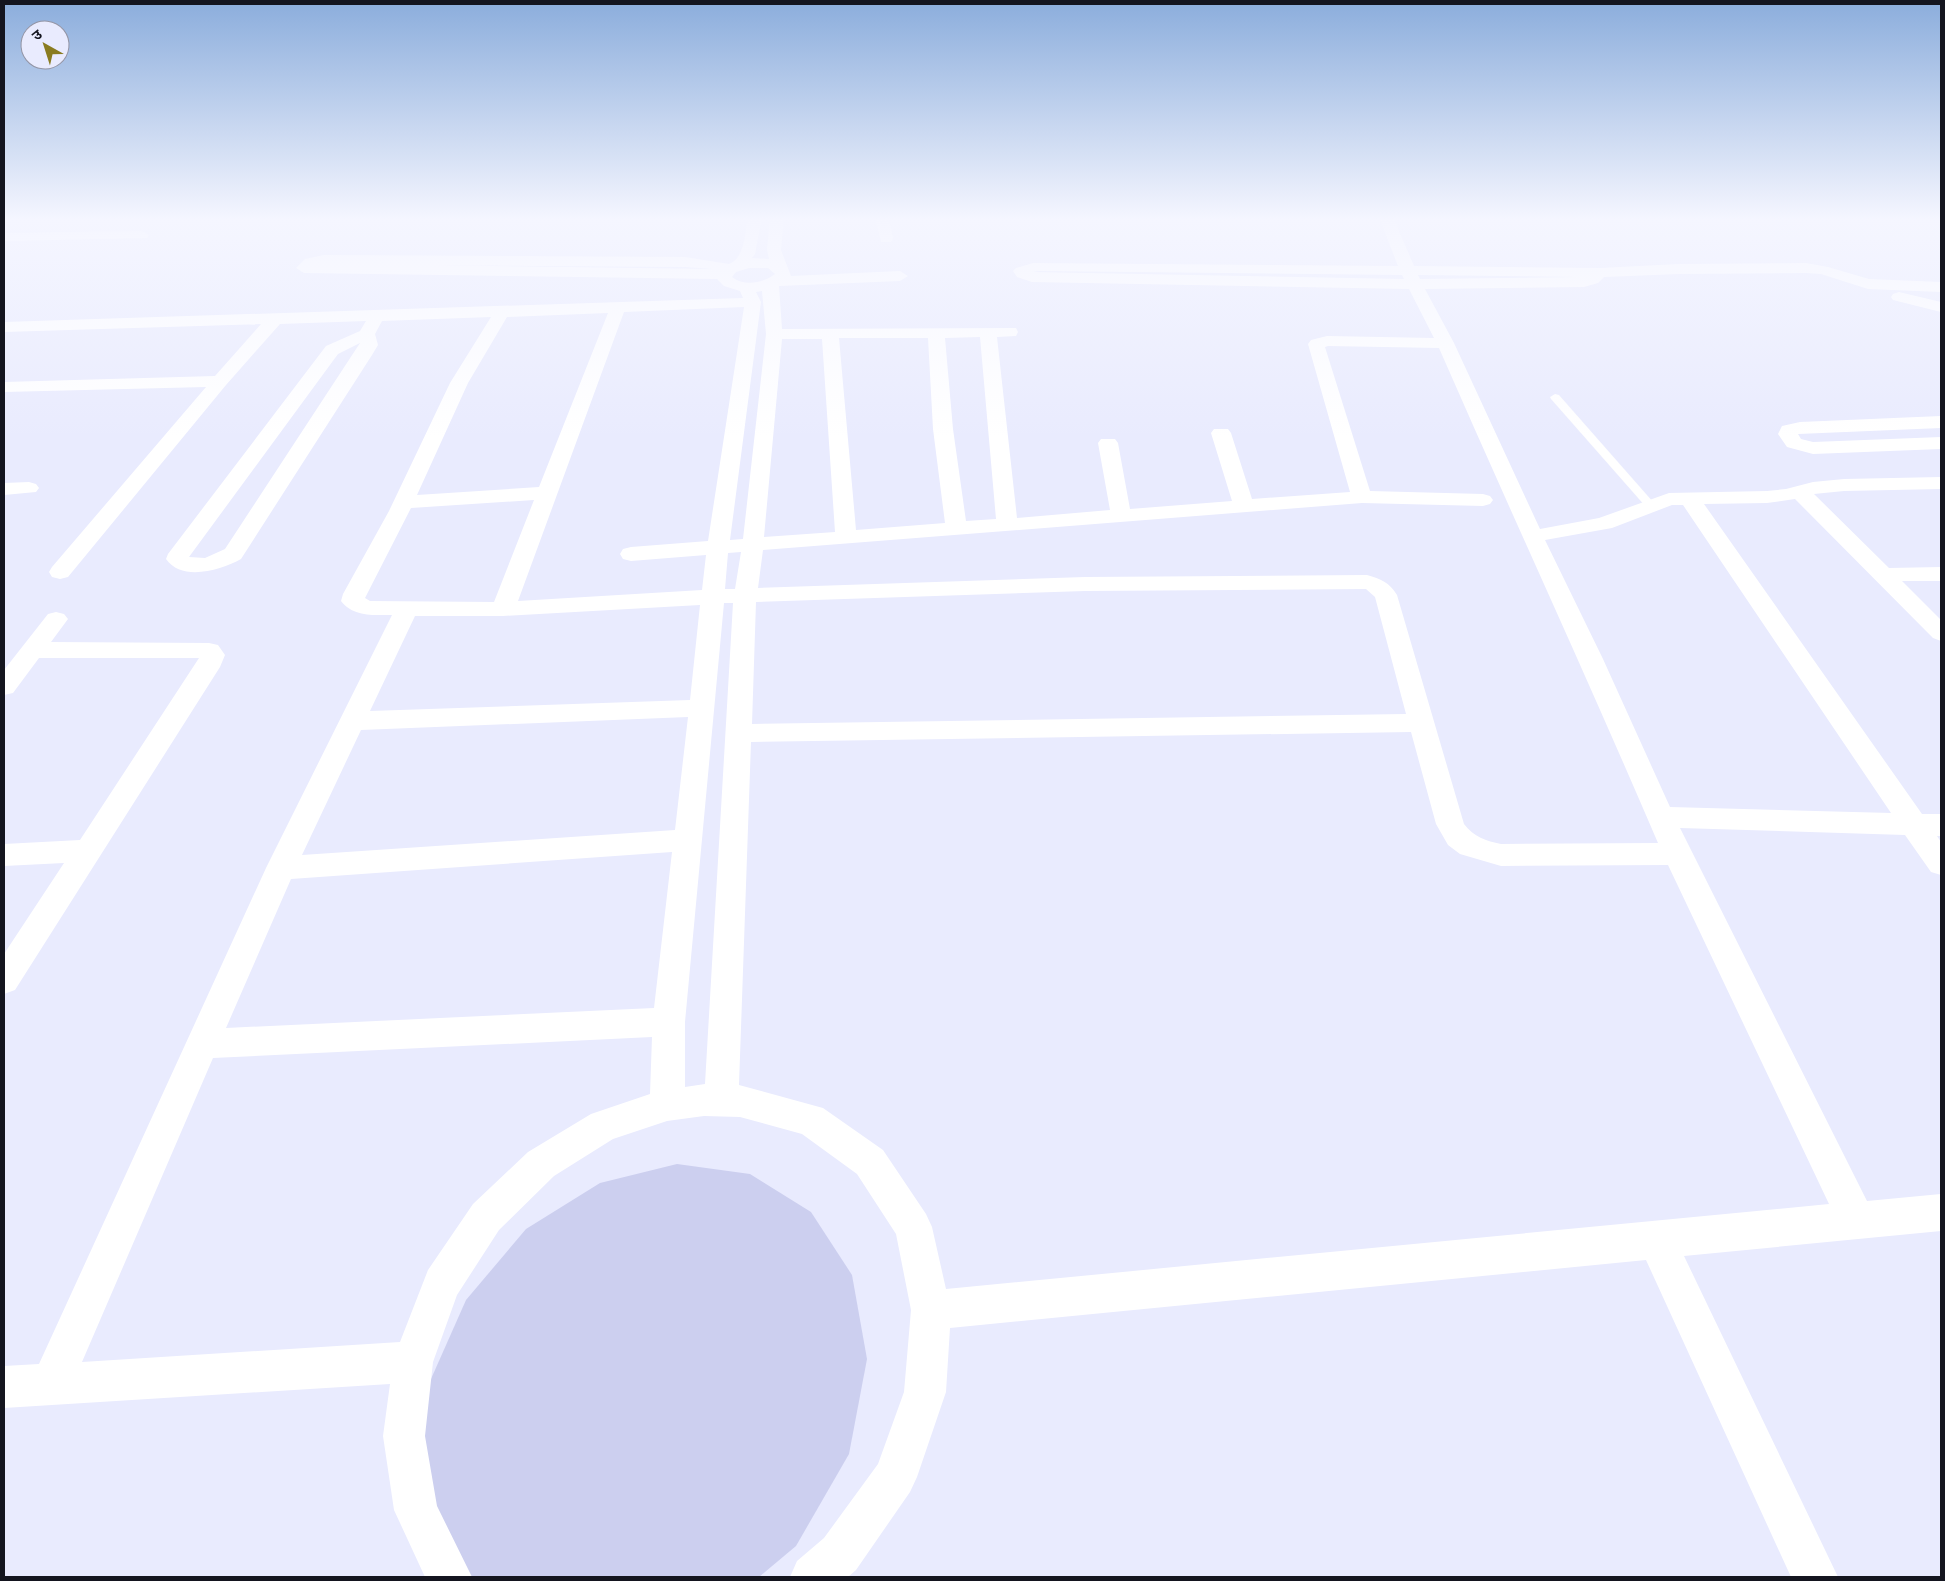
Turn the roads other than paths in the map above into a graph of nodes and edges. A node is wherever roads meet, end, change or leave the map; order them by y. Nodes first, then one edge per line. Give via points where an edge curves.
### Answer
1 (697, 291) edge
2 (754, 291) edge
3 (760, 291) edge
4 (1418, 291) edge
5 (1882, 291) edge
6 (1941, 307) edge
7 (618, 308) junction
8 (502, 312) junction
9 (377, 315) junction
10 (276, 318) junction
11 (4, 327) edge
12 (988, 332) junction
13 (1010, 332) dead end
14 (936, 333) junction
15 (366, 334) junction
16 (774, 334) junction
17 (830, 334) junction
18 (1445, 343) junction
19 (220, 381) junction
20 (4, 387) edge
21 (1555, 397) dead end
22 (1941, 422) edge
23 (1221, 433) dead end
24 (1108, 443) dead end
25 (1941, 443) edge
26 (1941, 483) edge
27 (29, 488) dead end
28 (4, 489) edge
29 (1799, 490) junction
30 (547, 493) junction
31 (1362, 497) junction
32 (1688, 497) junction
33 (1483, 500) dead end
34 (403, 502) junction
35 (1650, 505) junction
36 (1244, 506) junction
37 (1121, 516) junction
38 (1006, 524) junction
39 (956, 528) junction
40 (846, 536) junction
41 (1534, 536) junction
42 (753, 543) junction
43 (718, 548) junction
44 (631, 554) dead end
45 (60, 572) dead end
46 (1941, 574) edge
47 (1884, 575) junction
48 (745, 595) junction
49 (713, 597) junction
50 (407, 608) junction
51 (503, 609) junction
52 (56, 619) dead end
53 (1941, 633) edge
54 (33, 650) junction
55 (4, 687) edge
56 (701, 708) junction
57 (352, 721) junction
58 (1421, 723) junction
59 (739, 733) junction
60 (1661, 817) junction
61 (1914, 824) junction
62 (1941, 825) edge
63 (688, 840) junction
64 (88, 851) junction
65 (1677, 854) junction
66 (4, 855) edge
67 (1941, 864) edge
68 (281, 868) junction
69 (4, 980) edge
70 (669, 1022) junction
71 (201, 1044) junction
72 (721, 1100) junction
73 (667, 1104) junction
74 (1941, 1212) edge
75 (1856, 1219) junction
76 (1656, 1239) junction
77 (932, 1310) junction
78 (413, 1362) junction
79 (52, 1383) junction
80 (4, 1387) edge
81 (447, 1577) edge
82 (813, 1577) edge
83 (1815, 1577) edge

1 - 7 street
2 - 43 street
3 - 16 street
4 - 18 street
5 - 6 street
7 - 8 street
7 - 30 street
8 - 9 street
8 - 34 street via 459,383
9 - 10 street
9 - 15 street
10 - 11 street
10 - 19 street
12 - 13 street
12 - 14 street
12 - 38 street
14 - 17 street
14 - 39 street via 943,429
15 - 15 street via 369,345 363,355 232,554 207,564 177,559 332,350
16 - 17 street
16 - 42 street
17 - 40 street
18 - 31 street via 1327,341 1317,344
18 - 41 street
19 - 20 street
19 - 45 street
21 - 35 lane
22 - 25 street via 1800,428 1789,430 1788,434 1794,443 1813,448
23 - 36 street
24 - 37 street
26 - 29 street via 1844,485
27 - 28 street
29 - 32 street via 1767,497
29 - 47 street
30 - 34 street
30 - 51 street
31 - 33 street
31 - 36 street
32 - 35 street
32 - 61 street
34 - 50 street via 353,601 366,608
35 - 41 street via 1604,523
36 - 37 street
37 - 38 street
38 - 39 street
39 - 40 street
40 - 42 street
41 - 60 street
42 - 43 street
42 - 48 street
43 - 44 street
43 - 49 street
46 - 47 street
47 - 53 street
48 - 49 street
48 - 58 street via 1085,584 1367,582 1377,585 1386,595
48 - 59 street
49 - 51 street
49 - 56 street
50 - 51 street
50 - 57 street
52 - 54 street
54 - 55 street
54 - 64 street via 212,652 208,667
56 - 57 street
56 - 63 street
57 - 68 street
58 - 59 street
58 - 65 street via 1450,824 1454,834 1466,845 1501,855
59 - 72 street
60 - 61 street
60 - 65 street
61 - 62 street
61 - 67 street
63 - 68 street
63 - 70 street
64 - 66 street
64 - 69 street
65 - 75 street
68 - 71 street
70 - 71 street
70 - 73 street
71 - 79 street
72 - 73 street
72 - 77 street via 740,1101 811,1120 870,1162 913,1227
73 - 78 street via 603,1126 541,1164 486,1217 442,1284
74 - 75 street
75 - 76 street
76 - 77 street
76 - 83 street
77 - 82 street via 925,1392 895,1477 840,1554
78 - 79 street
78 - 81 street via 404,1436 416,1510
79 - 80 street

